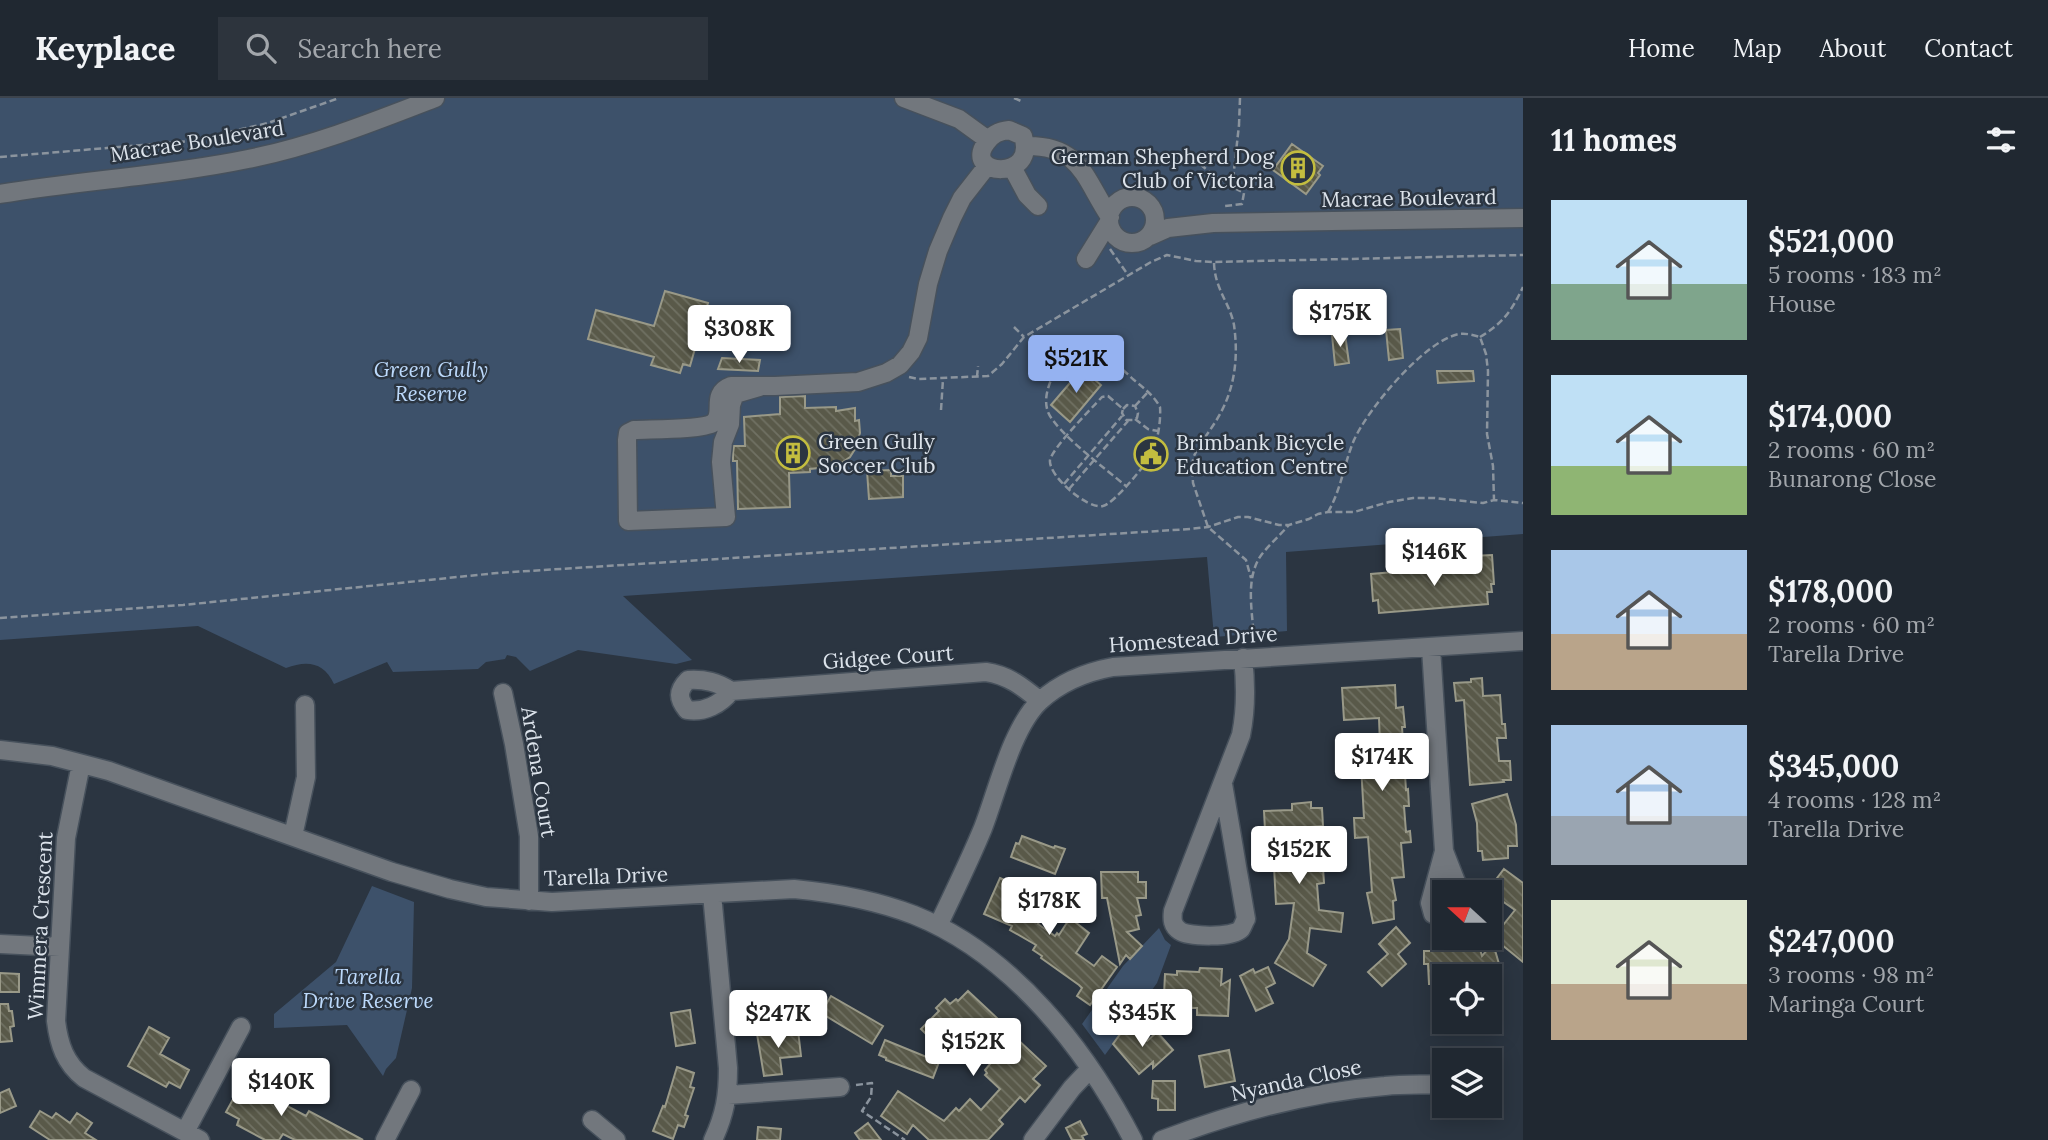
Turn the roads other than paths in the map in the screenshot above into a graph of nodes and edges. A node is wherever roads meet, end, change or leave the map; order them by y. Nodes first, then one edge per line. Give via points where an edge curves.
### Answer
1 (435, 98) edge
2 (904, 98) edge
3 (988, 140) junction
4 (1026, 146) junction
5 (987, 166) junction
6 (1012, 167) junction
7 (1093, 187) junction
8 (0, 194) edge
9 (1124, 199) junction
10 (1038, 206) dead end
11 (1152, 208) junction
12 (1523, 218) edge
13 (1110, 220) junction
14 (1213, 223) junction
15 (1150, 236) junction
16 (1086, 259) dead end
17 (760, 387) junction
18 (1523, 641) edge
19 (1430, 648) junction
20 (1249, 658) junction
21 (731, 691) dead end
22 (503, 692) dead end
23 (1040, 701) junction
24 (305, 705) dead end
25 (0, 750) edge
26 (81, 764) junction
27 (1223, 785) junction
28 (293, 836) junction
29 (1444, 851) junction
30 (1436, 880) edge
31 (1456, 880) edge
32 (712, 894) junction
33 (529, 901) junction
34 (938, 926) junction
35 (0, 944) edge
36 (60, 947) junction
37 (241, 1027) dead end
38 (1090, 1069) junction
39 (1432, 1084) edge
40 (840, 1087) road end
41 (411, 1090) dead end
42 (728, 1095) junction
43 (592, 1120) dead end
44 (192, 1136) edge
45 (385, 1140) edge
46 (616, 1140) edge
47 (713, 1140) edge
48 (1032, 1140) edge
49 (1133, 1140) edge
50 (1162, 1140) edge

1 - 8 street, Macrae Boulevard via 330,138 270,155
2 - 3 street via 959,119
3 - 4 street via 1009,130 1023,136
3 - 5 street via 982,150
4 - 6 street via 1023,158
4 - 7 street via 1045,146 1067,154
5 - 6 street via 996,171
5 - 17 street via 952,218 928,285 918,338 900,365 858,382
6 - 10 street
7 - 9 street
7 - 13 street
9 - 11 street via 1140,198
9 - 13 street via 1115,206
11 - 14 street, Macrae Boulevard via 1184,220
11 - 15 street via 1156,222
12 - 14 street, Macrae Boulevard
13 - 15 street via 1117,238 1128,243
13 - 16 street
14 - 15 street, Macrae Boulevard via 1168,228
17 - 17 street via 735,394 731,405 722,462 726,517 628,521 628,433 708,425 716,420 724,388
18 - 19 street, Homestead Drive
19 - 20 street, Homestead Drive
19 - 29 street
20 - 23 street, Homestead Drive via 1098,670 1057,687
20 - 27 street via 1244,719
21 - 23 street, Gidgee Court via 986,672 1011,680
22 - 33 street, Ardena Court via 529,836
23 - 34 street, Homestead Drive via 1020,729
24 - 28 street via 306,776
25 - 26 street, Tarella Drive
26 - 28 street, Tarella Drive
26 - 36 street, Wimmera Crescent via 66,838
27 - 27 street via 1246,919 1232,935 1190,935 1178,930 1172,921 1173,911
28 - 33 street, Tarella Drive via 450,890
29 - 30 street
29 - 31 street
32 - 33 street, Tarella Drive
32 - 34 street, Tarella Drive via 830,893 883,905
32 - 42 street
34 - 38 street, Tarella Drive via 1013,979
35 - 36 street
36 - 44 street, Wimmera Crescent via 56,1021 61,1048 74,1070 97,1087
37 - 44 street
38 - 48 street
38 - 49 street, Tarella Drive
39 - 50 street, Nyanda Close via 1319,1095 1204,1124
40 - 42 street
41 - 45 street
42 - 47 street
43 - 46 street

